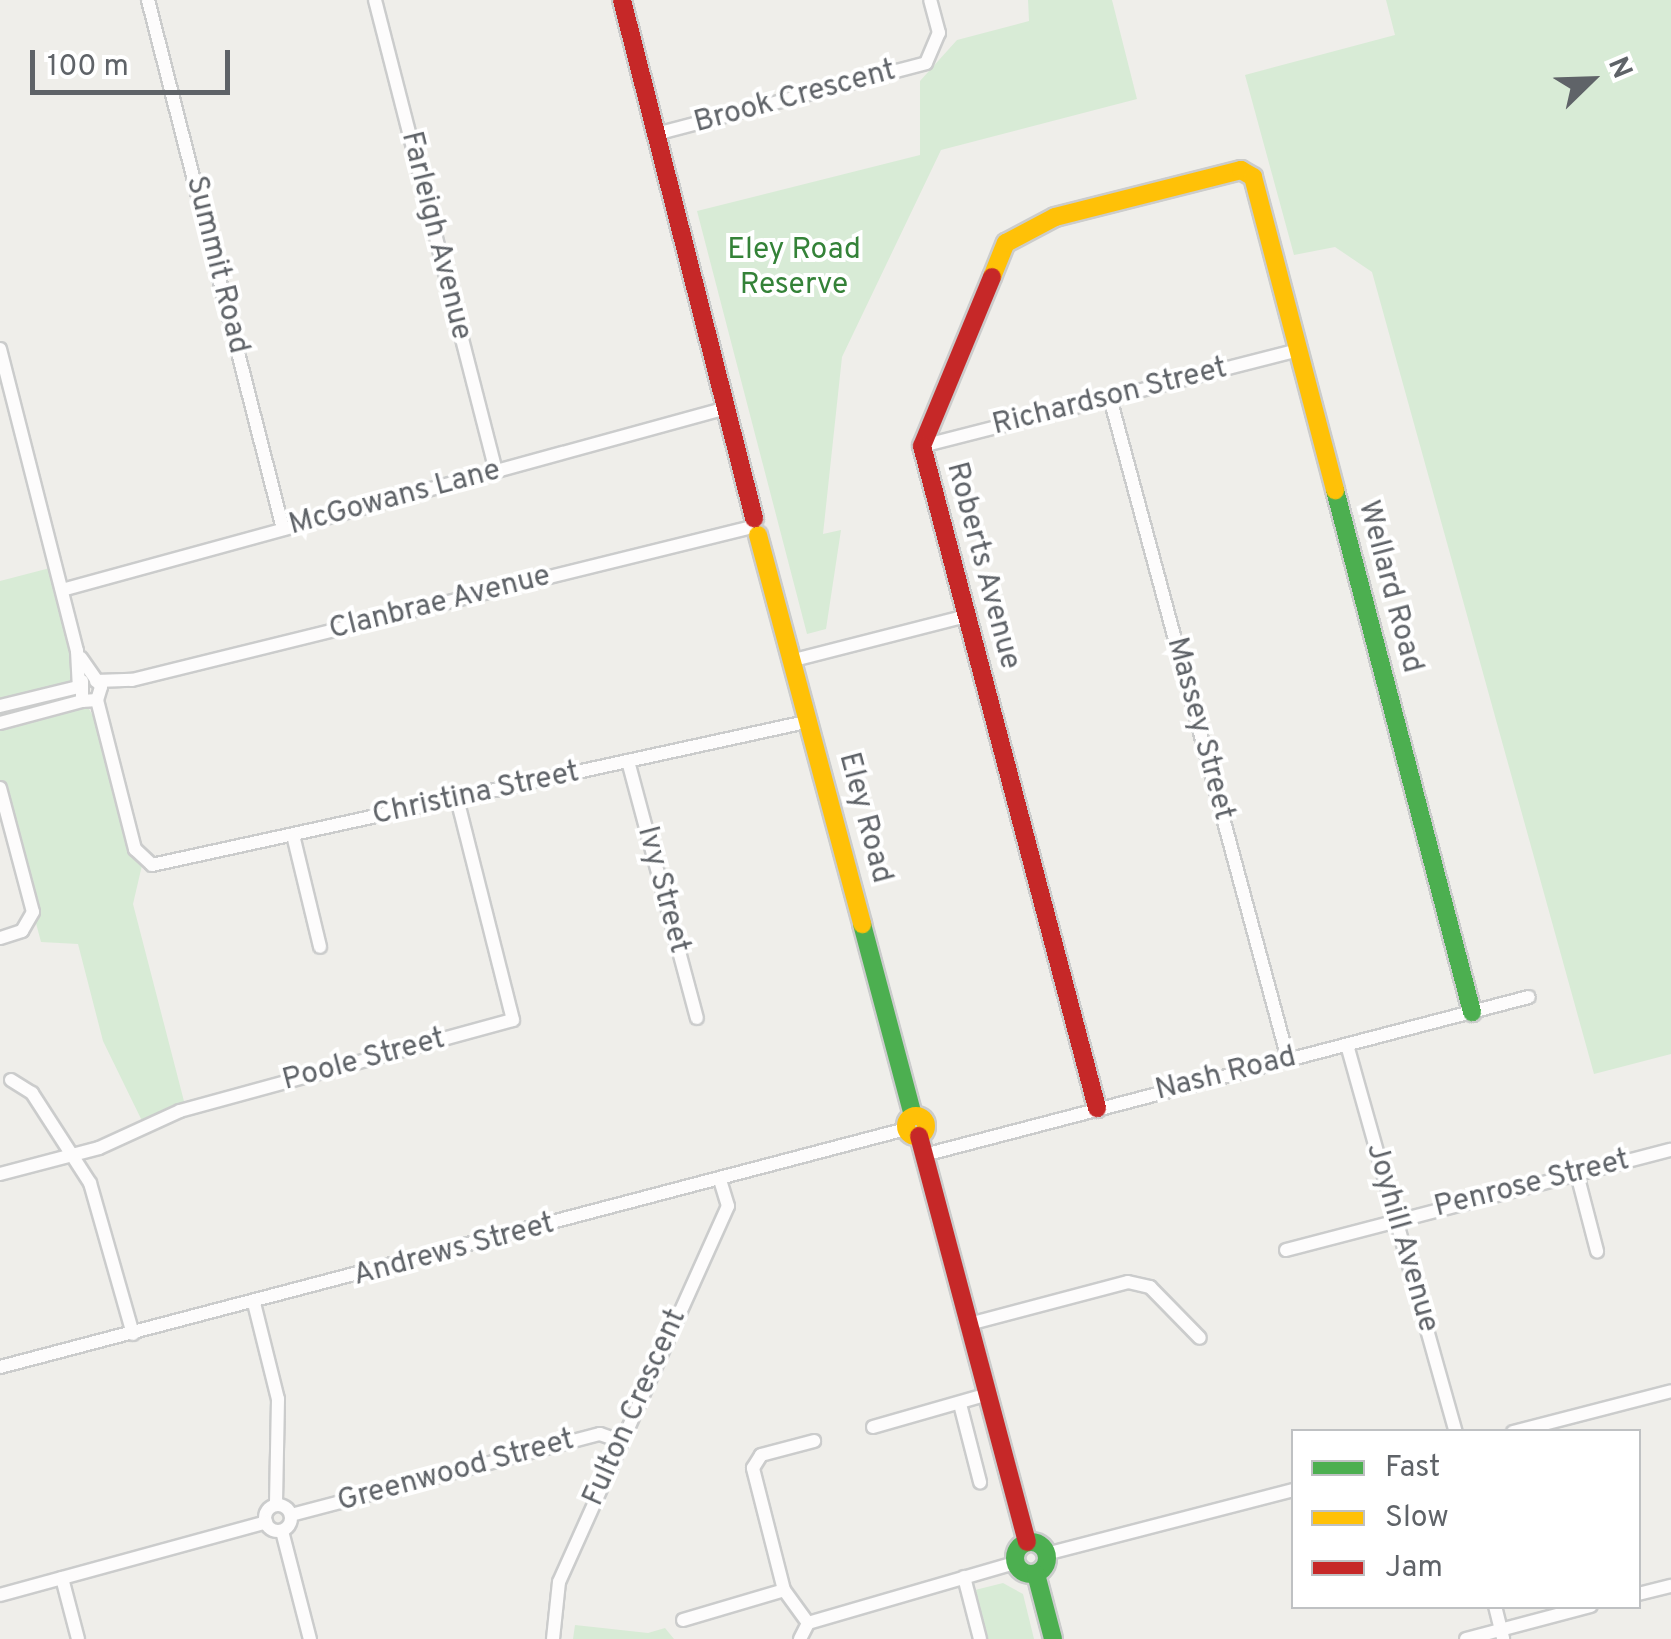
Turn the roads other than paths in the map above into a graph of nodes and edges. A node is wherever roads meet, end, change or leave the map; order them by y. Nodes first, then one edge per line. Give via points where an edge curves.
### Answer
1 (148, 0) edge
2 (375, 0) edge
3 (622, 0) edge
4 (930, 0) edge
5 (656, 134) junction
6 (1254, 177) joint
7 (0, 348) edge
8 (1298, 350) junction
9 (1110, 398) junction
10 (727, 408) junction
11 (922, 446) junction
12 (496, 472) junction
13 (753, 527) junction
14 (284, 529) junction
15 (62, 590) junction
16 (966, 616) junction
17 (794, 660) junction
18 (132, 680) junction
19 (87, 683) junction
20 (91, 701) junction
21 (0, 706) edge
22 (810, 721) junction
23 (0, 722) edge
24 (628, 761) junction
25 (0, 788) edge
26 (457, 799) junction
27 (293, 835) junction
28 (0, 938) edge
29 (320, 947) dead end
30 (1529, 997) dead end
31 (1472, 1012) junction
32 (697, 1018) dead end
33 (1347, 1045) junction
34 (1288, 1059) junction
35 (11, 1080) dead end
36 (1097, 1108) junction
37 (913, 1127) junction
38 (1671, 1150) edge
39 (75, 1155) junction
40 (924, 1155) junction
41 (0, 1174) edge
42 (1576, 1174) junction
43 (720, 1180) junction
44 (1394, 1220) junction
45 (1286, 1250) dead end
46 (1597, 1250) dead end
47 (254, 1304) junction
48 (969, 1324) junction
49 (133, 1334) junction
50 (1200, 1338) dead end
51 (0, 1368) edge
52 (1671, 1391) edge
53 (988, 1394) junction
54 (960, 1404) junction
55 (873, 1428) dead end
56 (1455, 1429) edge
57 (1525, 1429) edge
58 (620, 1441) junction
59 (814, 1441) dead end
60 (980, 1482) dead end
61 (1291, 1491) edge
62 (276, 1506) junction
63 (291, 1515) junction
64 (266, 1522) junction
65 (282, 1531) junction
66 (1027, 1542) junction
67 (1046, 1554) junction
68 (1015, 1563) junction
69 (1036, 1574) junction
70 (964, 1577) junction
71 (62, 1578) junction
72 (1671, 1586) edge
73 (784, 1590) junction
74 (1641, 1593) edge
75 (0, 1595) edge
76 (1497, 1609) edge
77 (1581, 1609) edge
78 (683, 1620) dead end
79 (808, 1623) junction
80 (1502, 1634) edge
81 (78, 1639) edge
82 (310, 1639) edge
83 (553, 1639) edge
84 (800, 1639) edge
85 (980, 1639) edge
86 (1053, 1639) edge
87 (1466, 1639) edge

1 - 14 street, Summit Road
2 - 12 street, Farleigh Avenue
3 - 5 street, Eley Road
4 - 5 street, Brook Crescent via 939,33 926,63
5 - 10 street, Eley Road
6 - 8 street, Wellard Road
6 - 11 street, Roberts Avenue via 1242,170 1055,217 1006,243
7 - 15 street
8 - 9 street, Richardson Street
8 - 31 street, Wellard Road
9 - 11 street, Richardson Street
9 - 34 street, Massey Street
10 - 12 street, McGowans Lane
10 - 13 street, Eley Road
11 - 16 street, Roberts Avenue
12 - 14 street, McGowans Lane
13 - 17 street, Eley Road
13 - 18 street, Clanbrae Avenue
14 - 15 street, McGowans Lane
15 - 19 street
16 - 17 street
16 - 36 street, Roberts Avenue
17 - 22 street, Eley Road
18 - 19 street, Clanbrae Avenue
18 - 20 street, Clanbrae Avenue
19 - 20 street
19 - 20 street
19 - 21 street, Clanbrae Avenue
20 - 23 street, Clanbrae Avenue
20 - 27 street, Christina Street via 143,860 152,865
22 - 24 street, Christina Street
22 - 37 street, Eley Road
24 - 26 street, Christina Street
24 - 32 street, Ivy Street
25 - 28 street via 33,912 22,931
26 - 27 street, Christina Street
26 - 39 street, Poole Street via 513,1020 180,1111
27 - 29 street
30 - 31 street, Nash Road
31 - 33 street, Nash Road
33 - 34 street, Nash Road
33 - 44 street, Joyhill Avenue
34 - 36 street, Nash Road
35 - 39 street via 32,1093
36 - 40 street, Nash Road
37 - 40 street, Eley Road
37 - 43 street, Andrews Street
38 - 42 street, Penrose Street
39 - 41 street, Poole Street
39 - 49 street via 102,1214
40 - 48 street, Eley Road
42 - 44 street, Penrose Street
42 - 46 street
43 - 47 street, Andrews Street
43 - 58 street, Fulton Crescent via 728,1206
44 - 45 street, Penrose Street
44 - 56 street, Joyhill Avenue
47 - 49 street, Andrews Street
47 - 62 street via 278,1399
48 - 50 street via 1128,1282 1150,1287
48 - 53 street, Eley Road
49 - 51 street, Andrews Street
52 - 57 street
53 - 54 street
53 - 66 street, Eley Road
54 - 55 street
54 - 60 street
58 - 63 street, Greenwood Street via 600,1434
58 - 83 street, Fulton Crescent via 559,1582
59 - 73 street via 761,1455 753,1468
61 - 67 street
62 - 63 street
62 - 64 street
63 - 65 street
64 - 65 street
64 - 71 street
65 - 82 street
66 - 67 street
66 - 68 street
67 - 69 street
68 - 69 street
68 - 70 street
69 - 86 street
70 - 79 street
70 - 85 street
71 - 75 street
71 - 81 street
72 - 74 street
73 - 78 street
73 - 79 street
76 - 80 street
77 - 80 street
79 - 84 street
80 - 87 street

